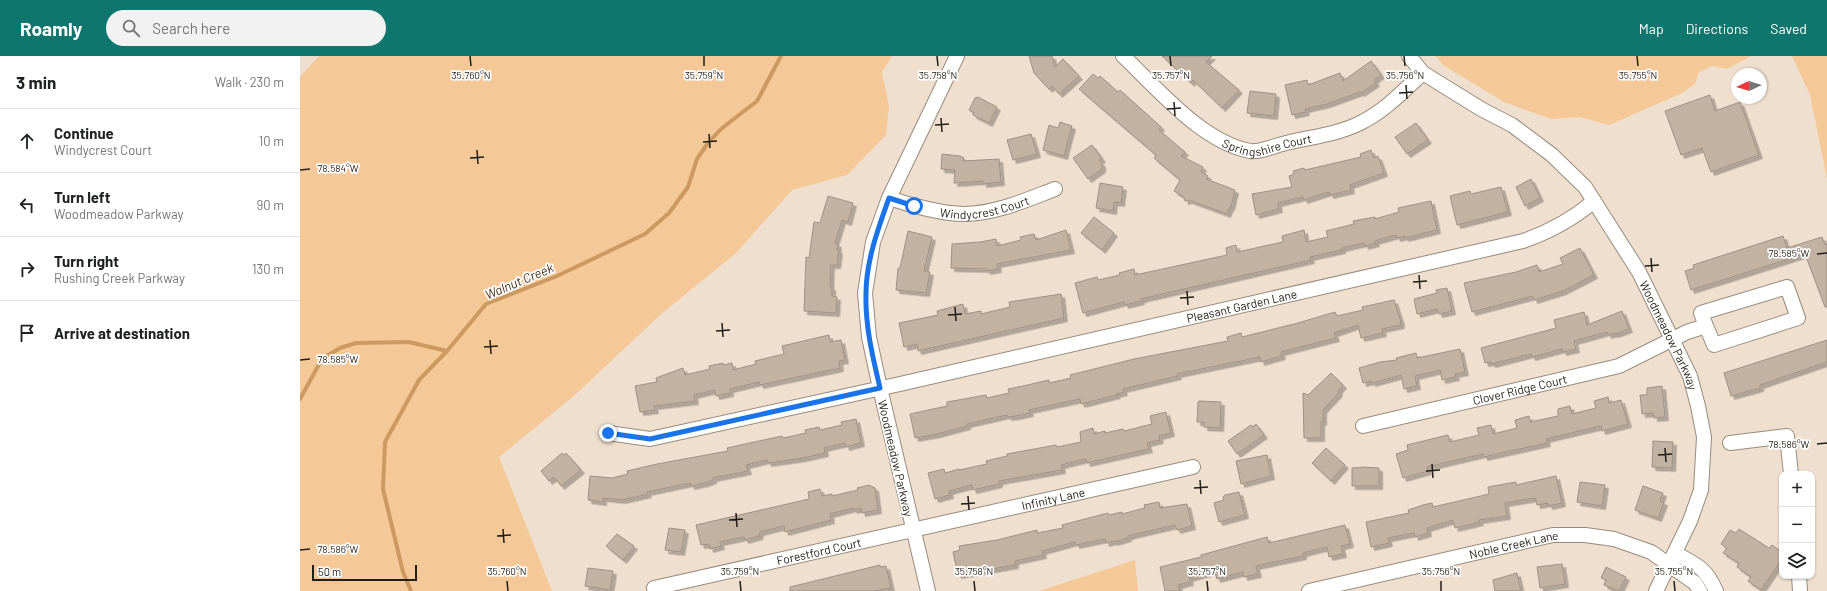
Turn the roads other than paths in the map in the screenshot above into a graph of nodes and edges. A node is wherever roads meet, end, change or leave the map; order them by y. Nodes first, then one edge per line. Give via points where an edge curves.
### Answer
1 (957, 56) edge
2 (1123, 56) edge
3 (1409, 56) edge
4 (1423, 74) junction
5 (1055, 189) dead end
6 (889, 198) junction
7 (1594, 201) junction
8 (1706, 326) junction
9 (1672, 340) junction
10 (880, 388) junction
11 (1364, 426) dead end
12 (608, 433) dead end
13 (1730, 443) dead end
14 (1193, 467) dead end
15 (1790, 471) edge
16 (913, 531) junction
17 (1672, 559) junction
18 (1799, 579) edge
19 (1358, 586) edge
20 (654, 588) dead end
21 (928, 591) edge
22 (1309, 591) edge
23 (1656, 591) edge
24 (1700, 591) edge
25 (1716, 591) edge
26 (1800, 591) edge

1 - 6 street, Woodmeadow Parkway
2 - 4 street, Springshire Court via 1207,132 1252,152 1336,132 1364,122 1383,110
3 - 4 street, Woodmeadow Parkway
4 - 7 street, Woodmeadow Parkway via 1512,125 1552,155 1585,188
5 - 6 street, Windycrest Court via 1007,207 963,214 914,206
6 - 10 street, Woodmeadow Parkway via 873,242 866,293 869,337
7 - 9 street, Woodmeadow Parkway via 1639,272
7 - 10 street, Pleasant Garden Lane via 1543,234 1522,241
8 - 8 street via 1714,345 1798,318 1787,287 1701,312
8 - 9 street, Clover Ridge Court
9 - 11 street, Clover Ridge Court via 1619,366
9 - 17 street, Woodmeadow Parkway via 1690,376 1704,437 1701,490
10 - 12 street, Pleasant Garden Lane via 650,439
10 - 16 street, Woodmeadow Parkway
13 - 15 street via 1787,436
14 - 16 street, Infinity Lane
16 - 20 street, Forestford Court
16 - 21 street, Woodmeadow Parkway
17 - 19 street, Noble Creek Lane via 1614,539 1585,535 1553,535
17 - 23 street, Woodmeadow Parkway
17 - 24 street
17 - 25 street via 1703,569 1709,575
18 - 26 street
19 - 22 street, Noble Creek Lane

